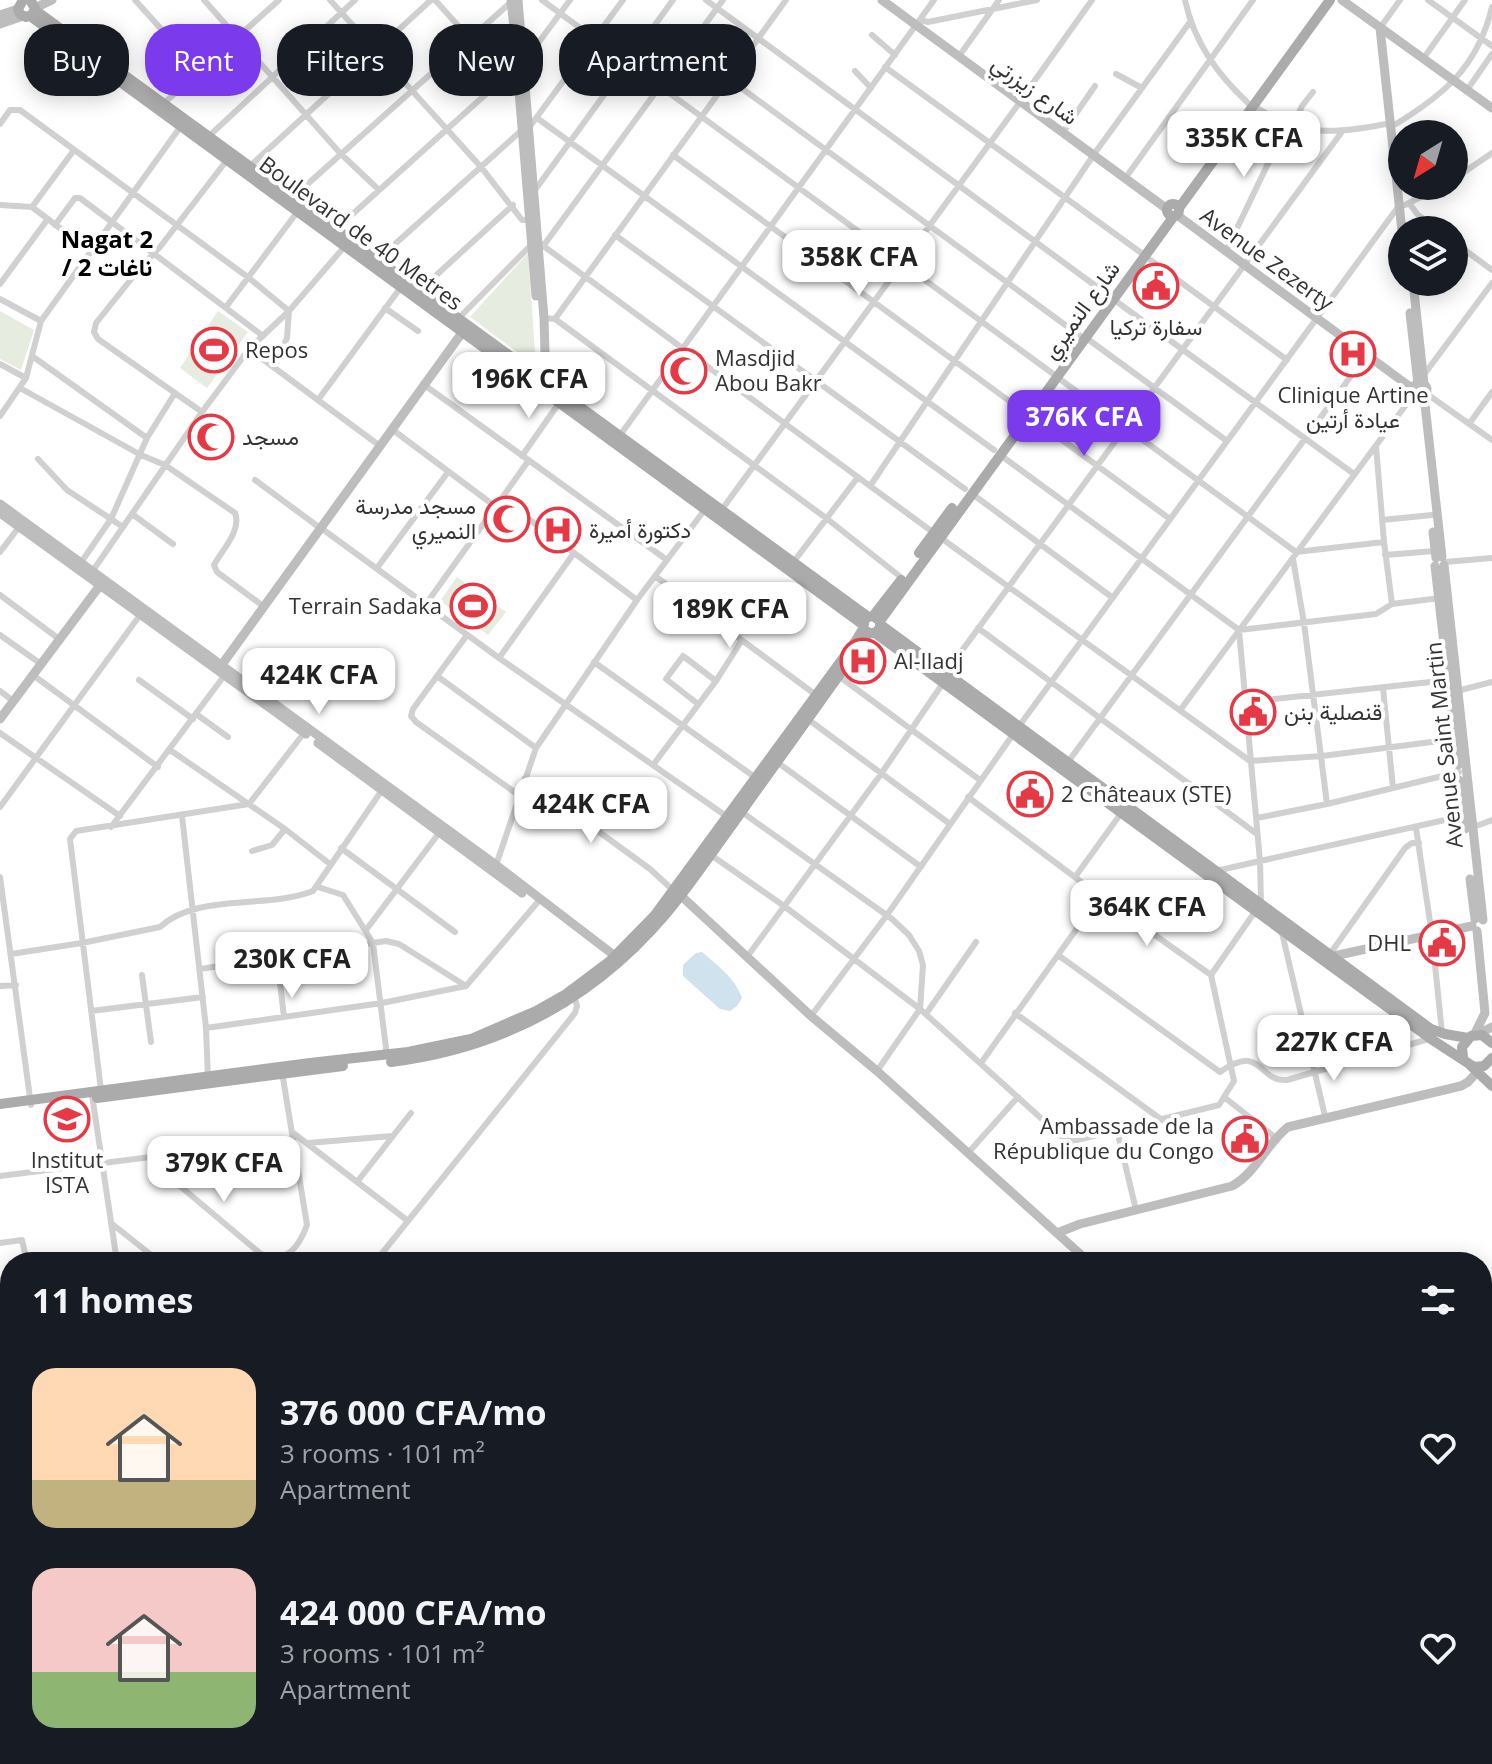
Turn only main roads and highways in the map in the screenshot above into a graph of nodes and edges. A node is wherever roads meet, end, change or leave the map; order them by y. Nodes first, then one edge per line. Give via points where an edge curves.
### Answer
1 (1323, 0) edge
2 (1330, 0) edge
3 (24, 6) edge
4 (1251, 104) junction
5 (205, 139) junction
6 (289, 200) junction
7 (374, 262) junction
8 (462, 326) junction
9 (543, 385) junction
10 (617, 439) junction
11 (937, 535) junction
12 (871, 625) junction
13 (819, 698) junction
14 (1016, 730) junction
15 (774, 760) junction
16 (1125, 809) junction
17 (738, 810) junction
18 (1260, 907) junction
19 (1331, 958) junction
20 (1436, 1036) junction
21 (1473, 1036) junction
22 (1492, 1043) edge
23 (1492, 1058) edge
24 (1470, 1064) junction
25 (1492, 1086) edge
26 (0, 1107) edge

1 - 4 main road
2 - 4 main road
3 - 5 main road, Boulevard de 40 Metres via 164,103
3 - 5 main road, Boulevard de 40 Metres
4 - 11 main road, شارع النميري
5 - 6 main road, Boulevard de 40 Metres via 227,160
5 - 6 main road, Boulevard de 40 Metres via 250,166
6 - 7 main road, Boulevard de 40 Metres via 336,229
6 - 7 main road, Boulevard de 40 Metres via 345,246
7 - 8 main road, Boulevard de 40 Metres via 420,290
7 - 8 main road, Boulevard de 40 Metres via 401,287
8 - 9 main road, Boulevard de 40 Metres
9 - 10 main road, Boulevard de 40 Metres
9 - 10 main road, Boulevard de 40 Metres via 559,403
10 - 12 main road, Boulevard de 40 Metres
11 - 12 main road, شارع النميري
11 - 12 main road, شارع النميري
12 - 13 main road
12 - 13 main road via 840,677
12 - 14 main road, Boulevard de 40 Metres
13 - 15 main road
13 - 15 main road via 809,720
14 - 16 main road
14 - 16 main road via 1068,762
15 - 17 main road
15 - 17 main road via 756,778
16 - 18 main road
17 - 26 main road via 678,893 616,960 573,993 497,1030 387,1059
18 - 19 main road
18 - 19 main road via 1282,928
19 - 20 main road
20 - 21 main road
20 - 24 main road
21 - 22 main road
21 - 24 main road via 1462,1047
23 - 24 main road via 1479,1067
24 - 25 main road

